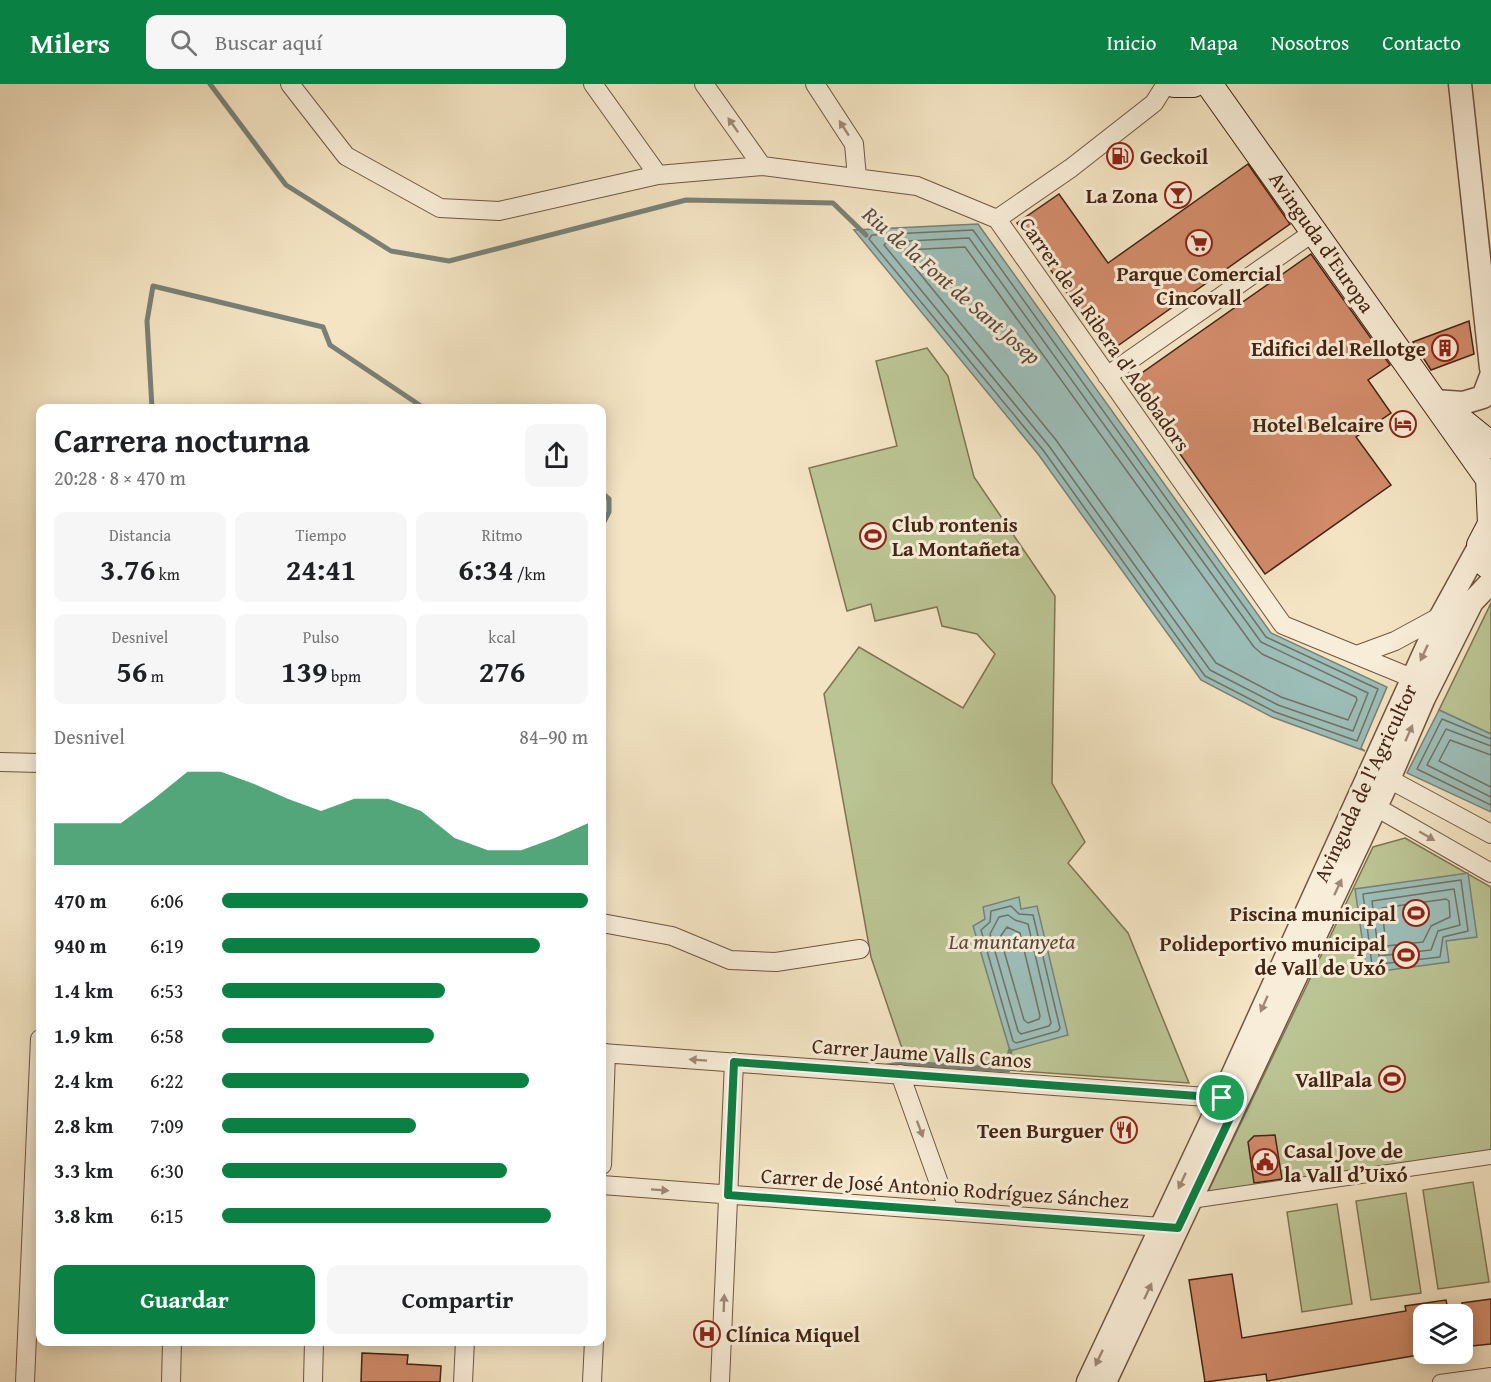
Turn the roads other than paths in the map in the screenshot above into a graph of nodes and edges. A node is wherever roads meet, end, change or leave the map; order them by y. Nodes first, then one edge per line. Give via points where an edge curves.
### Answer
1 (290, 84) edge
2 (593, 84) edge
3 (704, 84) edge
4 (815, 84) edge
5 (1166, 84) edge
6 (1174, 84) edge
7 (1193, 84) edge
8 (1209, 84) edge
9 (1460, 84) edge
10 (762, 166) junction
11 (658, 175) junction
12 (857, 177) junction
13 (997, 219) junction
14 (1315, 231) junction
15 (1491, 368) edge
16 (1107, 376) junction
17 (1491, 376) edge
18 (1483, 397) junction
19 (1434, 401) junction
20 (1481, 445) edge
21 (1488, 540) edge
22 (1491, 582) edge
23 (1441, 616) junction
24 (1357, 655) junction
25 (1414, 689) junction
26 (0, 762) edge
27 (36, 763) edge
28 (1386, 769) junction
29 (1376, 807) junction
30 (1491, 834) edge
31 (1491, 873) edge
32 (606, 924) edge
33 (860, 949) dead end
34 (606, 1053) edge
35 (734, 1062) junction
36 (900, 1074) junction
37 (1230, 1099) junction
38 (1491, 1157) edge
39 (606, 1185) edge
40 (36, 1194) edge
41 (728, 1195) junction
42 (1191, 1201) junction
43 (949, 1211) junction
44 (1169, 1228) junction
45 (172, 1346) edge
46 (314, 1346) edge
47 (465, 1346) edge
48 (594, 1346) edge
49 (1491, 1375) edge
50 (25, 1382) edge
51 (171, 1382) edge
52 (313, 1382) edge
53 (463, 1382) edge
54 (592, 1382) edge
55 (720, 1382) edge
56 (1088, 1382) edge
57 (1105, 1382) edge
58 (1440, 1382) edge

1 - 11 street, Carrer de la Ribera d'Adobadors via 346,156 440,208 498,211
2 - 11 street
10 -> 3 street
12 -> 4 street via 854,144
5 - 13 street via 1154,103
6 - 7 main road
8 - 14 main road, Avinguda d'Europa
9 - 15 street
10 - 11 street, Carrer de la Ribera d'Adobadors
10 - 12 street, Carrer de la Ribera d'Adobadors
12 - 13 street, Carrer de la Ribera d'Adobadors via 917,186
13 - 16 street, Carrer de la Ribera d'Adobadors
14 - 16 street
14 - 19 main road, Avinguda d'Europa
16 - 24 street, Carrer de la Ribera d'Adobadors via 1283,625
17 - 18 street
18 - 19 street via 1462,403
18 - 20 street
19 - 20 main road, Avinguda d'Europa
20 - 21 main road, Avinguda d'Europa via 1489,479
21 - 23 street, Avinguda de l'Agricultor
22 - 25 street, Avinguda de l'Agricultor via 1472,602
23 - 24 street via 1395,641
23 -> 25 street, Avinguda de l'Agricultor
24 - 25 street, Carrer de la Ribera d'Adobadors
25 - 28 street, Avinguda de l'Agricultor
26 - 27 street
28 - 29 street, Avinguda de l'Agricultor
28 - 30 street
28 -> 37 street, Avinguda de l'Agricultor
29 -> 31 street
37 -> 29 street, Avinguda de l'Agricultor
32 - 33 street via 672,936 730,960 776,962
35 -> 34 street, Carrer Jaume Valls Canos
35 - 36 street, Carrer Jaume Valls Canos
35 - 41 street
36 - 37 street, Carrer Jaume Valls Canos
36 -> 43 street
37 - 42 street, Avinguda de l'Agricultor
37 -> 44 street, Avinguda de l'Agricultor
38 - 42 street
39 -> 41 street, Carrer de José Antonio Rodríguez Sánchez
40 - 50 street
41 - 43 street, Carrer de José Antonio Rodríguez Sánchez
55 -> 41 street
42 - 44 street, Avinguda de l'Agricultor
43 - 44 street, Carrer de José Antonio Rodríguez Sánchez
44 -> 56 street, Avinguda de l'Agricultor
57 -> 44 street, Avinguda de l'Agricultor
45 - 51 street
46 - 52 street
47 - 53 street
48 - 54 street
49 - 58 street

